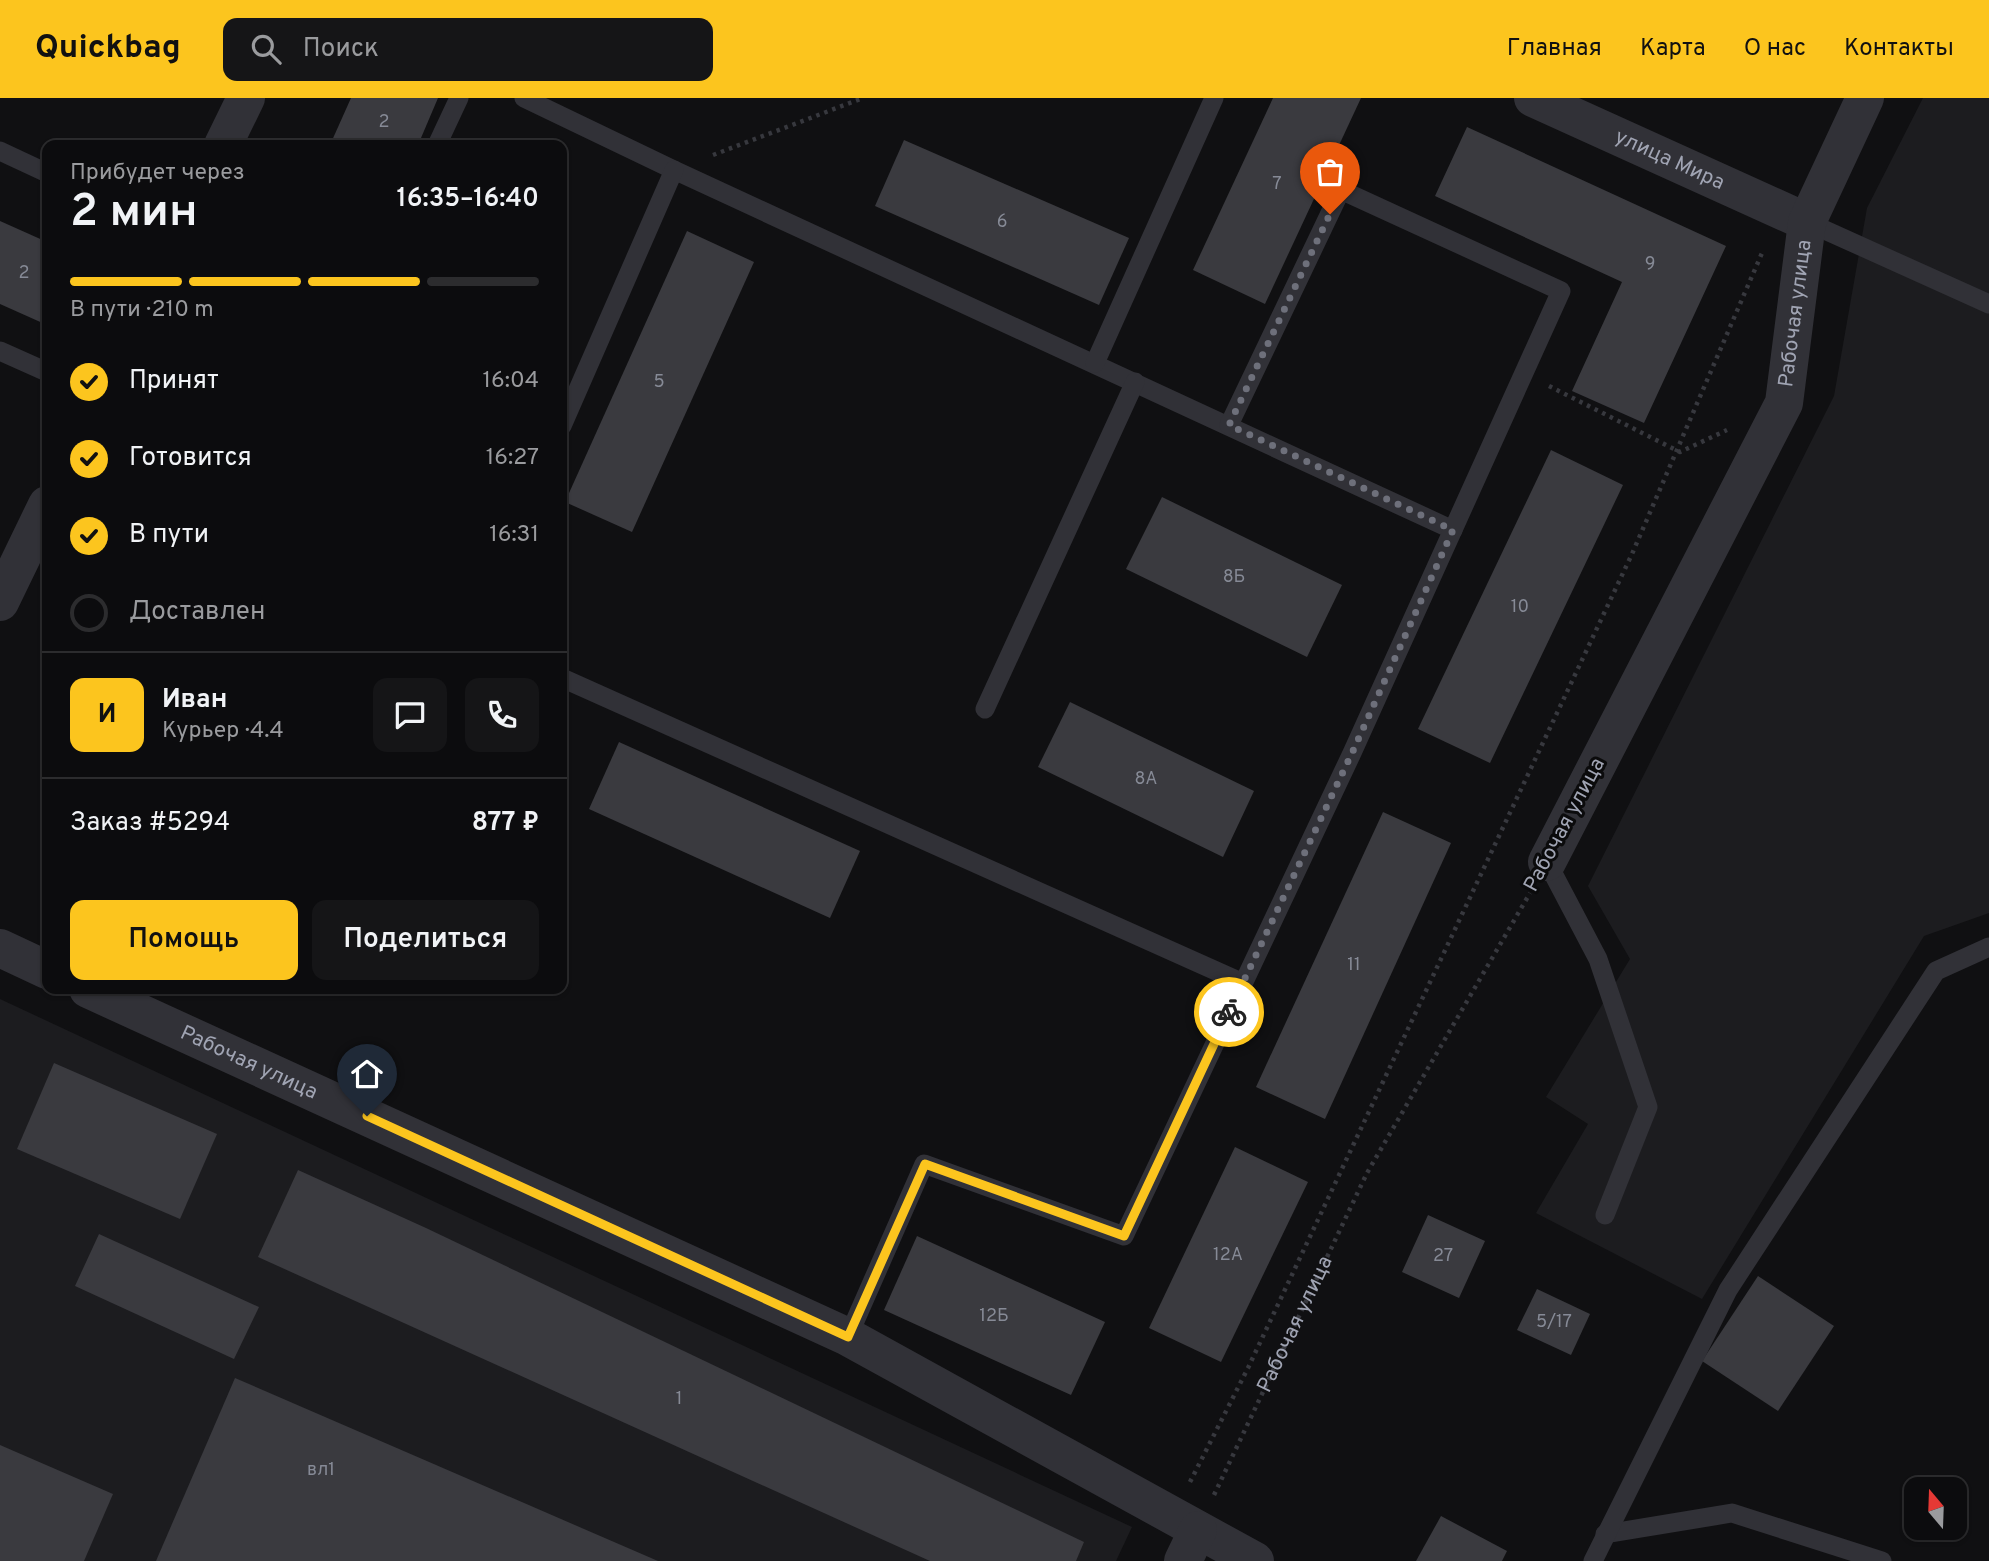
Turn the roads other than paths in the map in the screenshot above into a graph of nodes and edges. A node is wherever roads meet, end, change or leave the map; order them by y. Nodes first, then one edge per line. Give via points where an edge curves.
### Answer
1 (246, 98) edge
2 (459, 98) edge
3 (524, 98) edge
4 (1214, 98) edge
5 (1533, 98) edge
6 (1865, 98) edge
7 (225, 140) edge
8 (439, 140) edge
9 (0, 151) edge
10 (674, 170) junction
11 (42, 171) edge
12 (1807, 222) junction
13 (1989, 304) edge
14 (0, 351) edge
15 (1095, 363) junction
16 (42, 370) edge
17 (1135, 382) junction
18 (567, 415) edge
19 (1229, 425) junction
20 (42, 515) edge
21 (1453, 530) junction
22 (0, 602) edge
23 (567, 680) edge
24 (985, 709) dead end
25 (1548, 862) joint
26 (1989, 947) edge
27 (0, 948) edge
28 (42, 968) edge
29 (1242, 983) junction
30 (99, 994) edge
31 (1605, 1215) dead end
32 (848, 1337) junction
33 (1605, 1534) junction
34 (1190, 1545) edge
35 (1255, 1561) edge
36 (1593, 1561) edge
37 (1882, 1561) edge

1 - 7 street
2 - 8 lane
3 - 10 lane
4 - 15 lane
5 - 12 street, улица Мира
6 - 12 street, Рабочая улица
9 - 11 lane
10 - 15 lane
10 - 18 lane
12 - 13 lane
12 - 25 street, Рабочая улица via 1784,403
14 - 16 lane
15 - 17 lane
17 - 19 lane
17 - 24 lane
19 - 21 lane
19 - 21 lane via 1341,190 1561,291
20 - 22 street
21 - 29 lane
23 - 29 lane
25 - 31 lane via 1598,959 1648,1107
26 - 33 lane via 1936,971 1728,1290
27 - 28 street
29 - 32 lane via 1124,1236 925,1164
30 - 32 street, Рабочая улица
32 - 34 street, Рабочая улица
33 - 36 lane
33 - 37 lane via 1732,1513
34 - 35 street, Рабочая улица

